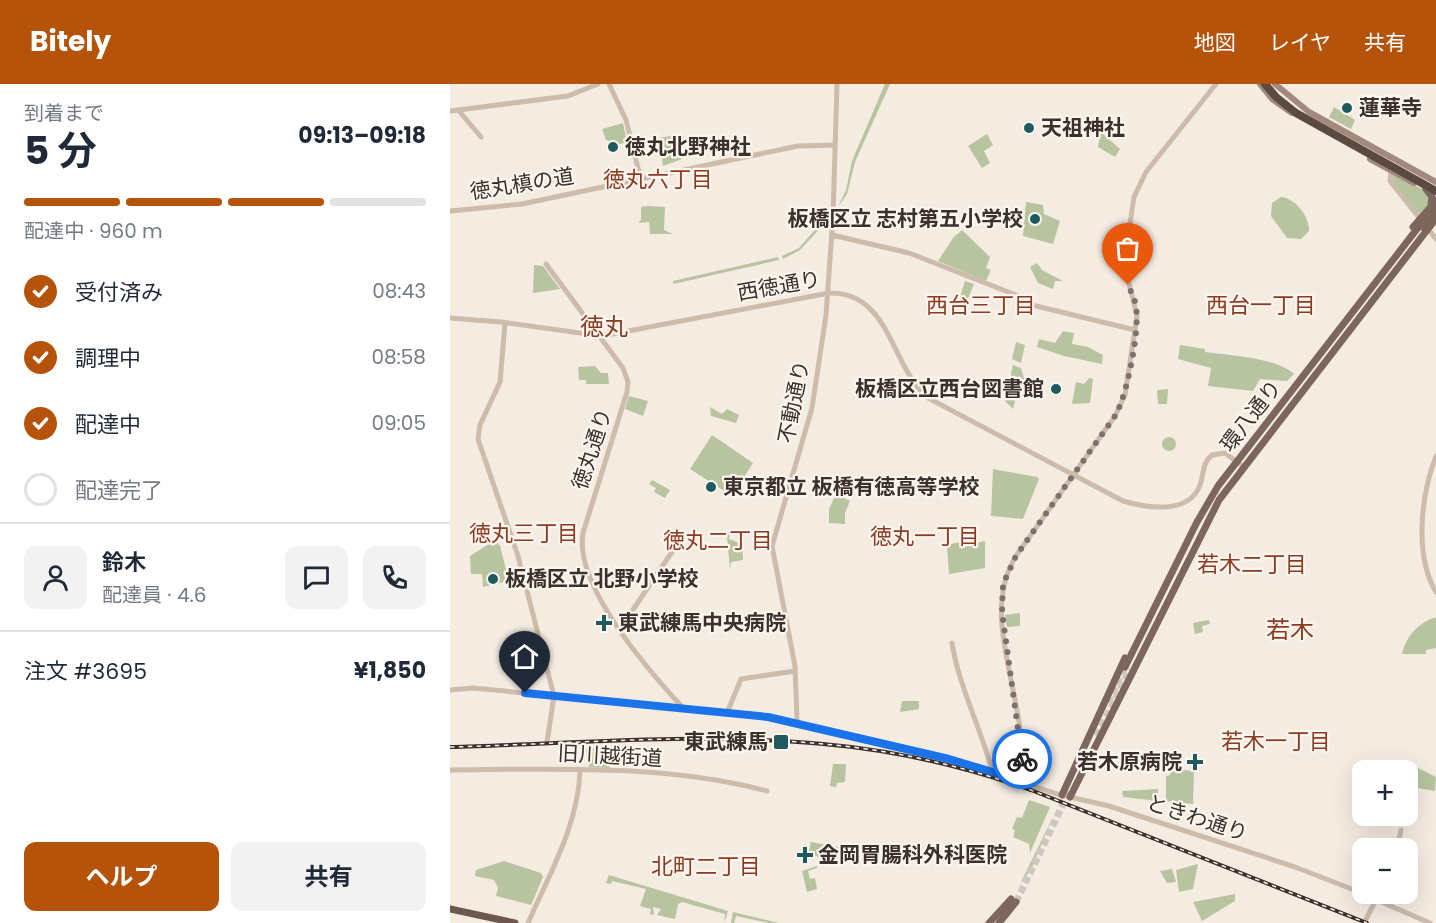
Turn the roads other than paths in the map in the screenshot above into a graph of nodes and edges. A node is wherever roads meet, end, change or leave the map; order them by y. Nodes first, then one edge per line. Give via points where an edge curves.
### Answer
1 (598, 84) edge
2 (609, 84) edge
3 (837, 84) edge
4 (1216, 84) edge
5 (1260, 84) edge
6 (1265, 84) edge
7 (1270, 84) edge
8 (1275, 84) edge
9 (450, 111) edge
10 (459, 111) junction
11 (481, 137) dead end
12 (834, 145) junction
13 (1391, 171) junction
14 (641, 180) junction
15 (1436, 184) edge
16 (1426, 189) junction
17 (1436, 192) edge
18 (1434, 204) edge
19 (450, 211) edge
20 (1436, 217) edge
21 (1420, 219) junction
22 (1427, 230) junction
23 (832, 235) junction
24 (1436, 239) edge
25 (546, 264) dead end
26 (1374, 288) junction
27 (829, 293) junction
28 (450, 318) edge
29 (1347, 322) junction
30 (505, 323) junction
31 (1135, 330) junction
32 (598, 336) junction
33 (1436, 456) edge
34 (1239, 463) junction
35 (1073, 476) junction
36 (676, 546) dead end
37 (1175, 579) junction
38 (1436, 592) edge
39 (1160, 596) junction
40 (1153, 624) junction
41 (620, 629) junction
42 (952, 643) dead end
43 (795, 671) junction
44 (450, 690) edge
45 (554, 696) junction
46 (684, 709) junction
47 (727, 713) junction
48 (797, 720) dead end
49 (1094, 728) junction
50 (1102, 733) junction
51 (547, 742) dead end
52 (450, 770) edge
53 (580, 770) junction
54 (993, 771) junction
55 (1019, 780) junction
56 (767, 791) dead end
57 (1066, 796) junction
58 (1401, 830) dead end
59 (1399, 838) edge
60 (1352, 890) edge
61 (1014, 900) junction
62 (1374, 904) edge
63 (1392, 904) edge
64 (450, 909) edge
65 (450, 913) edge
66 (493, 923) edge
67 (515, 923) edge
68 (528, 923) edge
69 (989, 923) edge
70 (994, 923) edge
71 (1001, 923) edge
72 (1364, 923) edge
73 (1430, 923) edge

1 - 10 street via 568,96
2 - 14 street via 626,120
3 - 12 street, 不動通り
4 - 31 street via 1146,172 1134,197 1124,263 1136,306
5 - 13 main road via 1281,106
6 - 17 highway via 1296,113
7 - 15 highway via 1307,115
8 - 15 main road via 1309,112
9 - 10 street
10 - 11 street
12 - 14 street, 徳丸槙の道 via 798,146
12 - 23 street, 不動通り
13 - 16 main road
13 - 21 street via 1390,181
14 - 19 street, 徳丸槙の道 via 522,204
16 - 17 main road
16 - 18 main road
18 - 21 main road
18 - 26 main road, 環八通り, bridge
20 - 22 main road
20 - 26 main road, 環八通り, bridge
21 - 22 street
21 - 26 main road
22 - 24 street
22 - 26 main road
23 - 27 street, 不動通り
23 - 31 street via 909,252 1032,304
25 - 32 street, 徳丸通り
26 - 29 main road, 環八通り
26 - 29 main road via 1364,307
26 - 29 main road via 1360,299
27 - 32 street, 西徳通り
27 - 35 street, 西徳通り via 852,296 872,309 892,339 907,374 928,398
27 - 43 street, 不動通り via 812,408 772,546
28 - 30 street, 西徳通り
29 - 34 main road, 環八通り
29 - 34 main road, 環八通り via 1265,419
29 - 37 main road via 1219,500
30 - 32 street, 西徳通り
30 - 45 street via 500,382 480,425 478,439 518,556
31 - 35 street via 1123,401
32 - 41 street, 徳丸通り via 623,368 628,387 582,546 590,580
33 - 38 street via 1421,536 1427,574
34 - 35 street, 西徳通り via 1223,452 1212,455 1205,462 1199,488 1191,498 1174,507 1123,501
34 - 37 main road, 環八通り via 1211,504
34 - 39 main road, 環八通り via 1204,508
35 - 55 street via 1012,563 1003,588 1002,612 1022,758
36 - 41 street
37 - 40 main road, 環八通り
37 - 40 main road
39 - 40 main road, 環八通り via 1128,668
39 - 49 main road via 1127,654
40 - 50 main road via 1130,682
41 - 46 street, 徳丸通り via 652,675
42 - 54 street via 957,670
43 - 47 street via 741,679
43 - 48 street, 不動通り
44 - 45 street, ときわ通り via 473,688
45 - 46 street, ときわ通り
45 - 51 street
46 - 47 street, ときわ通り
47 - 54 street, ときわ通り via 784,721
49 - 50 main road via 1101,727
49 - 57 main road
50 - 57 main road
52 - 53 street, 旧川越街道
53 - 56 street, 旧川越街道 via 690,777
53 - 68 street via 579,791 559,857
54 - 55 street, ときわ通り
55 - 57 street, ときわ通り
57 - 60 street, ときわ通り via 1109,806
58 - 59 street
61 - 69 main road
61 - 70 main road
61 - 71 main road via 1014,910
62 - 72 street
63 - 73 street, ときわ通り
64 - 67 highway
65 - 66 highway

